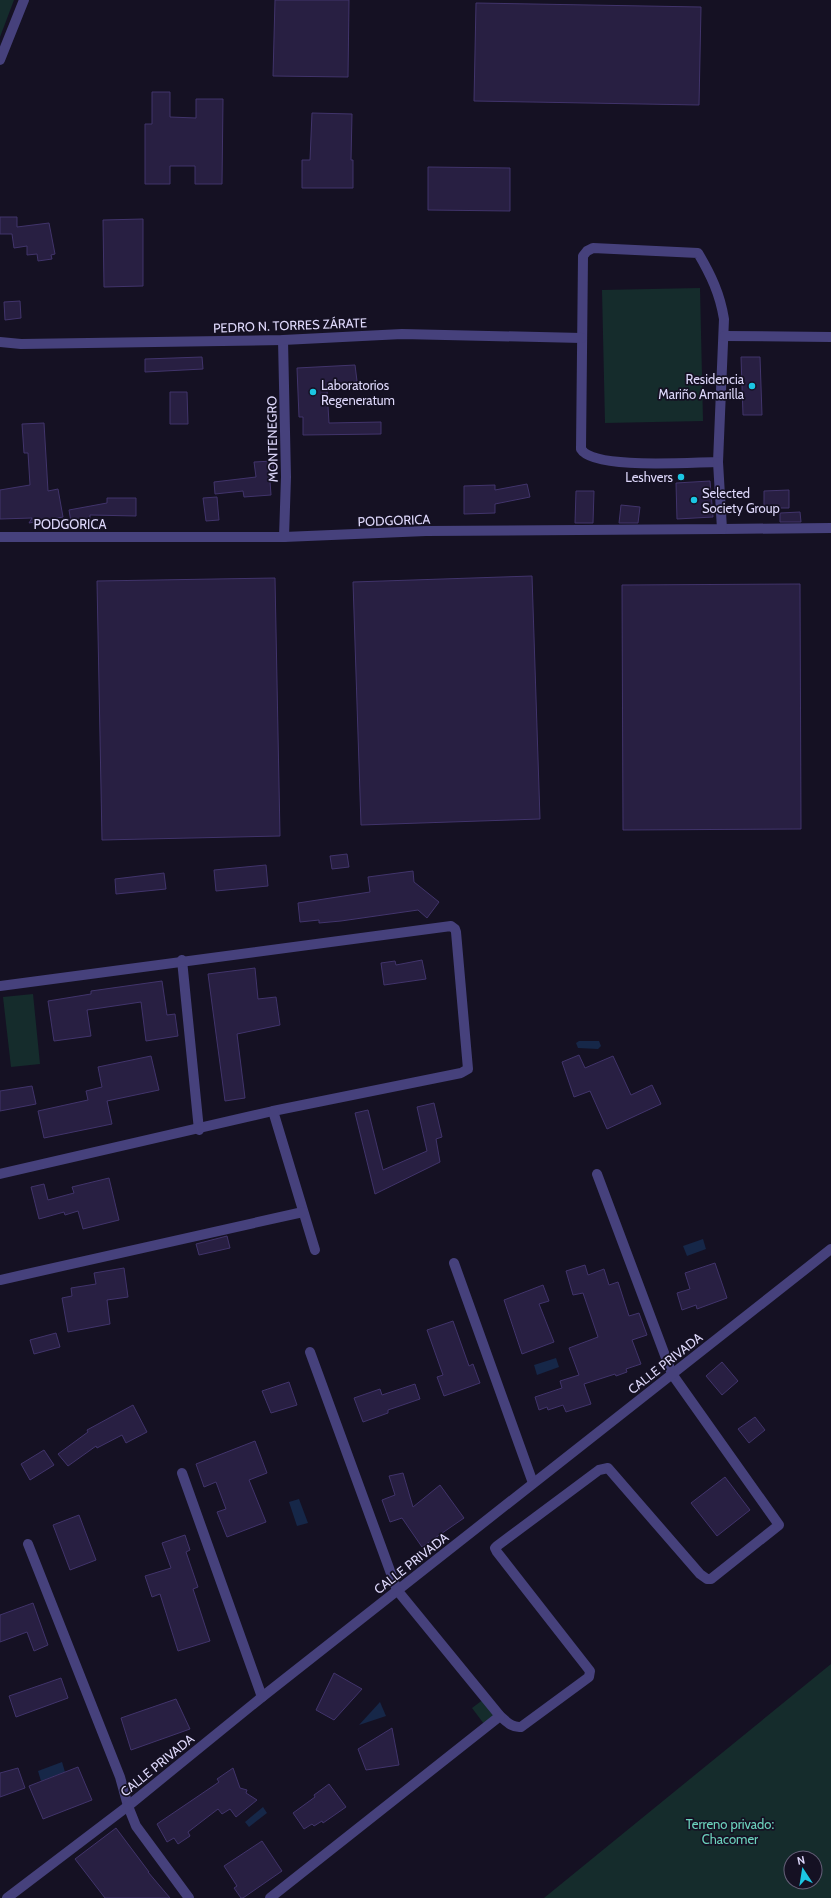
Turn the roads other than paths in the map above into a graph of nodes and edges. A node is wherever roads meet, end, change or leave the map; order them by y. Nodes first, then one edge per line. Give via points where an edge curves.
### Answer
1 (24, 0) edge
2 (0, 60) edge
3 (724, 336) junction
4 (831, 337) edge
5 (582, 338) junction
6 (283, 340) junction
7 (0, 342) edge
8 (718, 462) junction
9 (831, 528) edge
10 (722, 529) junction
11 (0, 537) edge
12 (284, 537) junction
13 (182, 960) junction
14 (0, 986) edge
15 (273, 1111) junction
16 (199, 1130) junction
17 (0, 1174) edge
18 (597, 1174) dead end
19 (302, 1212) junction
20 (831, 1249) edge
21 (315, 1250) dead end
22 (454, 1263) dead end
23 (0, 1280) edge
24 (310, 1352) dead end
25 (672, 1374) junction
26 (182, 1473) dead end
27 (533, 1484) junction
28 (28, 1544) dead end
29 (397, 1590) junction
30 (262, 1697) junction
31 (500, 1716) junction
32 (128, 1806) junction
33 (7, 1898) edge
34 (189, 1898) edge
35 (270, 1898) edge

1 - 2 street
3 - 4 street
3 - 5 street via 720,299 712,278 698,254 593,248 583,256
3 - 8 street
5 - 6 street, PEDRO N. TORRES ZÁRATE via 402,334
5 - 8 street via 580,442 583,453 631,464
6 - 7 street, PEDRO N. TORRES ZÁRATE via 20,344
6 - 12 street, MONTENEGRO via 286,477
8 - 10 street
9 - 10 street, PODGORICA
10 - 12 street, PODGORICA via 426,531
11 - 12 street, PODGORICA
13 - 14 street
13 - 15 street via 451,926 455,928 468,1068 461,1073
13 - 16 street
15 - 16 street
15 - 19 street
16 - 17 street
18 - 25 street
19 - 21 street
19 - 23 street
20 - 25 street, CALLE PRIVADA
22 - 27 street
24 - 29 street
25 - 27 street, CALLE PRIVADA
25 - 31 street via 777,1522 778,1527 711,1579 704,1578 608,1468 599,1470 496,1548 589,1668 589,1677 521,1727 516,1728
26 - 30 street
27 - 29 street, CALLE PRIVADA
28 - 32 street via 120,1777
29 - 30 street, CALLE PRIVADA
29 - 31 street
30 - 32 street, CALLE PRIVADA
31 - 35 street
32 - 33 street, CALLE PRIVADA
32 - 34 street via 136,1826

